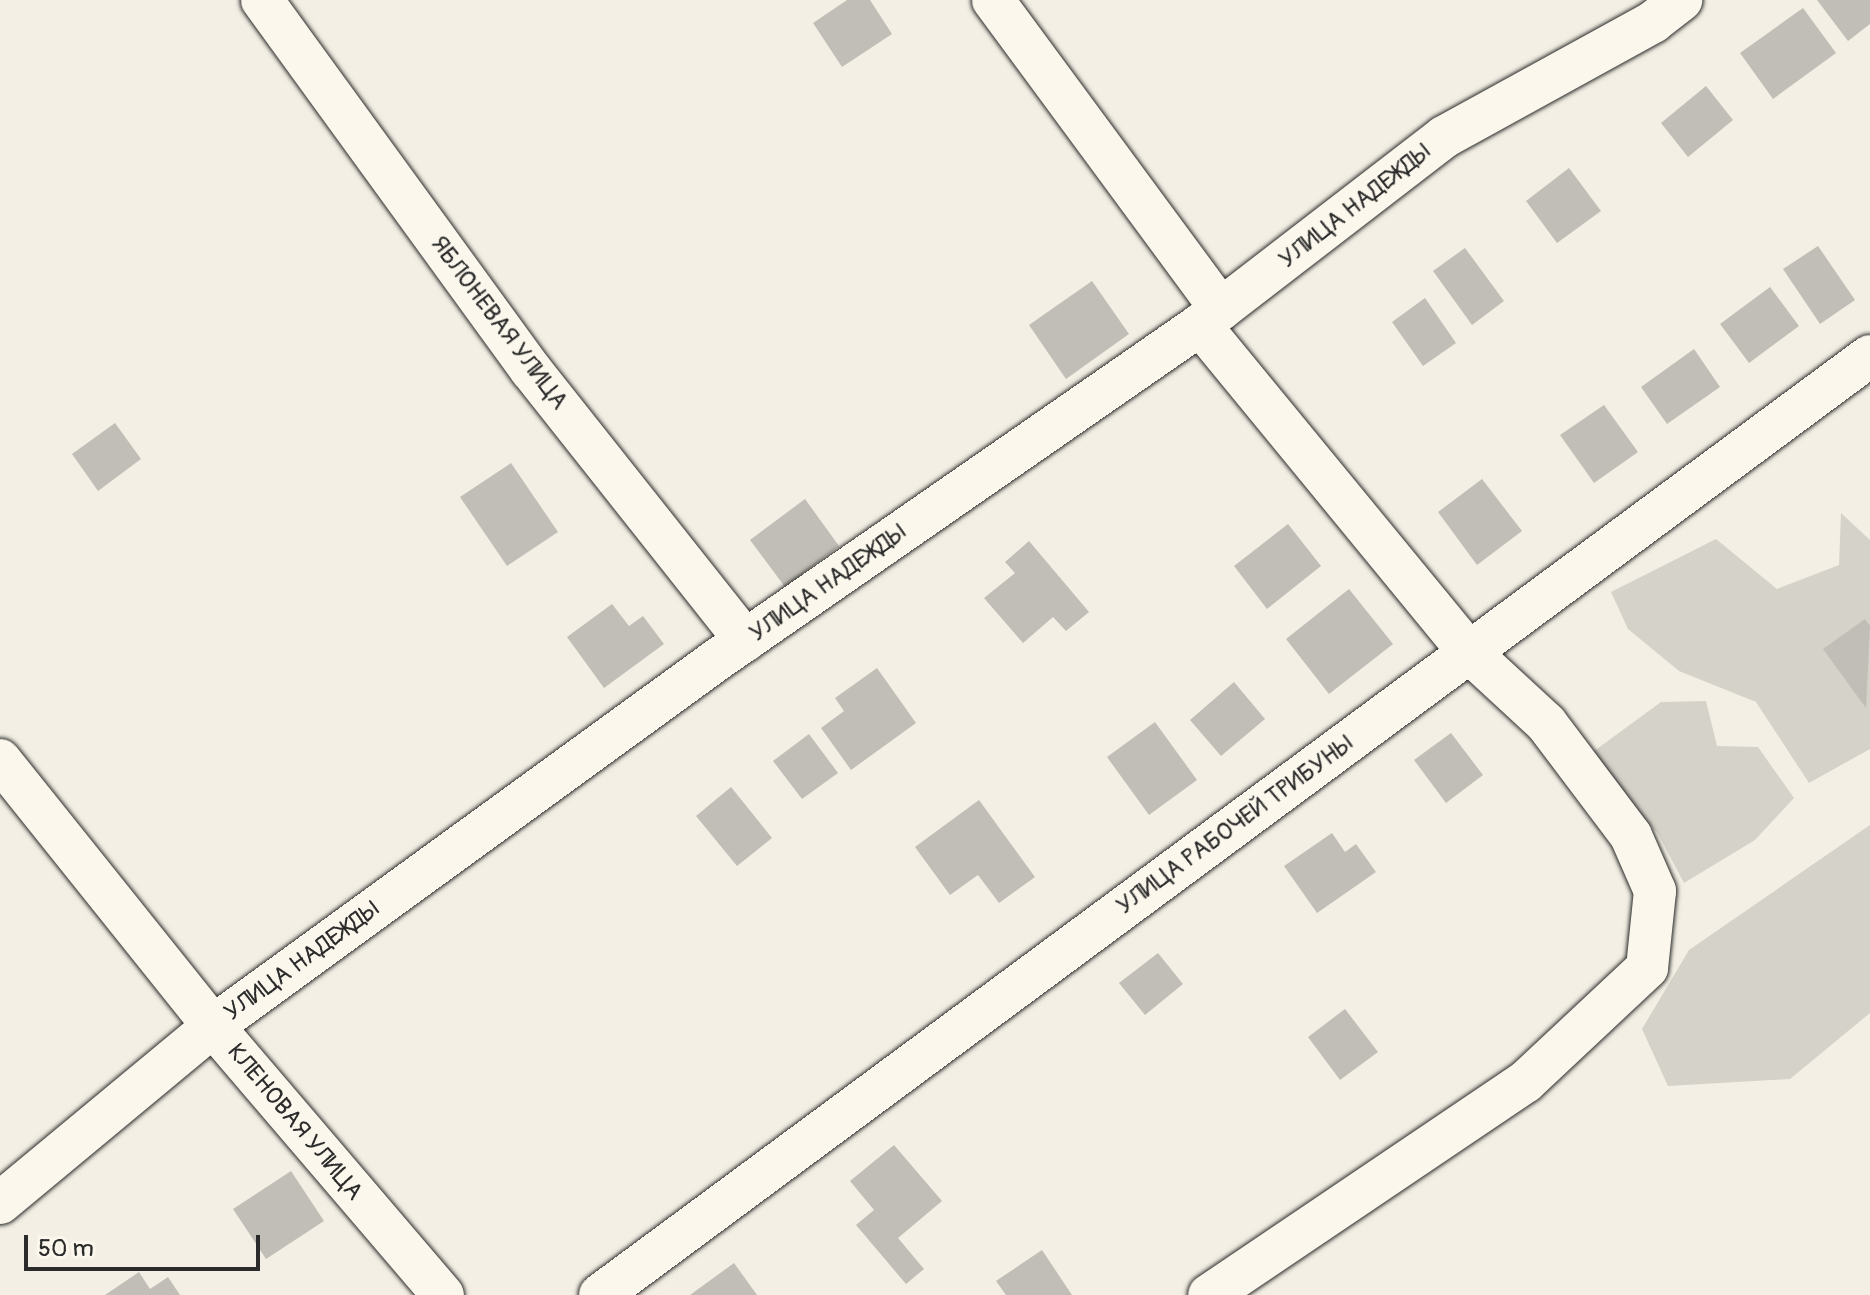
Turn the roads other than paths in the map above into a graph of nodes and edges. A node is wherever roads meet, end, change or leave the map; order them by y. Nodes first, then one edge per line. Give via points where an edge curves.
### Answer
1 (262, 0) edge
2 (993, 0) edge
3 (1681, 0) edge
4 (1210, 317) junction
5 (1870, 356) edge
6 (745, 640) junction
7 (1469, 652) junction
8 (0, 760) edge
9 (213, 1026) junction
10 (0, 1203) edge
11 (443, 1295) edge
12 (600, 1295) edge
13 (1209, 1295) edge

1 - 6 street, ЯБЛОНЕВАЯ УЛИЦА via 531,370
2 - 4 street
3 - 4 street, УЛИЦА НАДЕЖДЫ via 1653,22 1444,137
4 - 6 street, УЛИЦА НАДЕЖДЫ
4 - 7 street
5 - 7 street, УЛИЦА РАБОЧЕЙ ТРИБУНЫ
6 - 9 street, УЛИЦА НАДЕЖДЫ
7 - 12 street, УЛИЦА РАБОЧЕЙ ТРИБУНЫ
7 - 13 street via 1546,723 1631,836 1655,891 1647,968 1525,1082
8 - 9 street, КЛЕНОВАЯ УЛИЦА
9 - 10 street, УЛИЦА НАДЕЖДЫ
9 - 11 street, КЛЕНОВАЯ УЛИЦА

